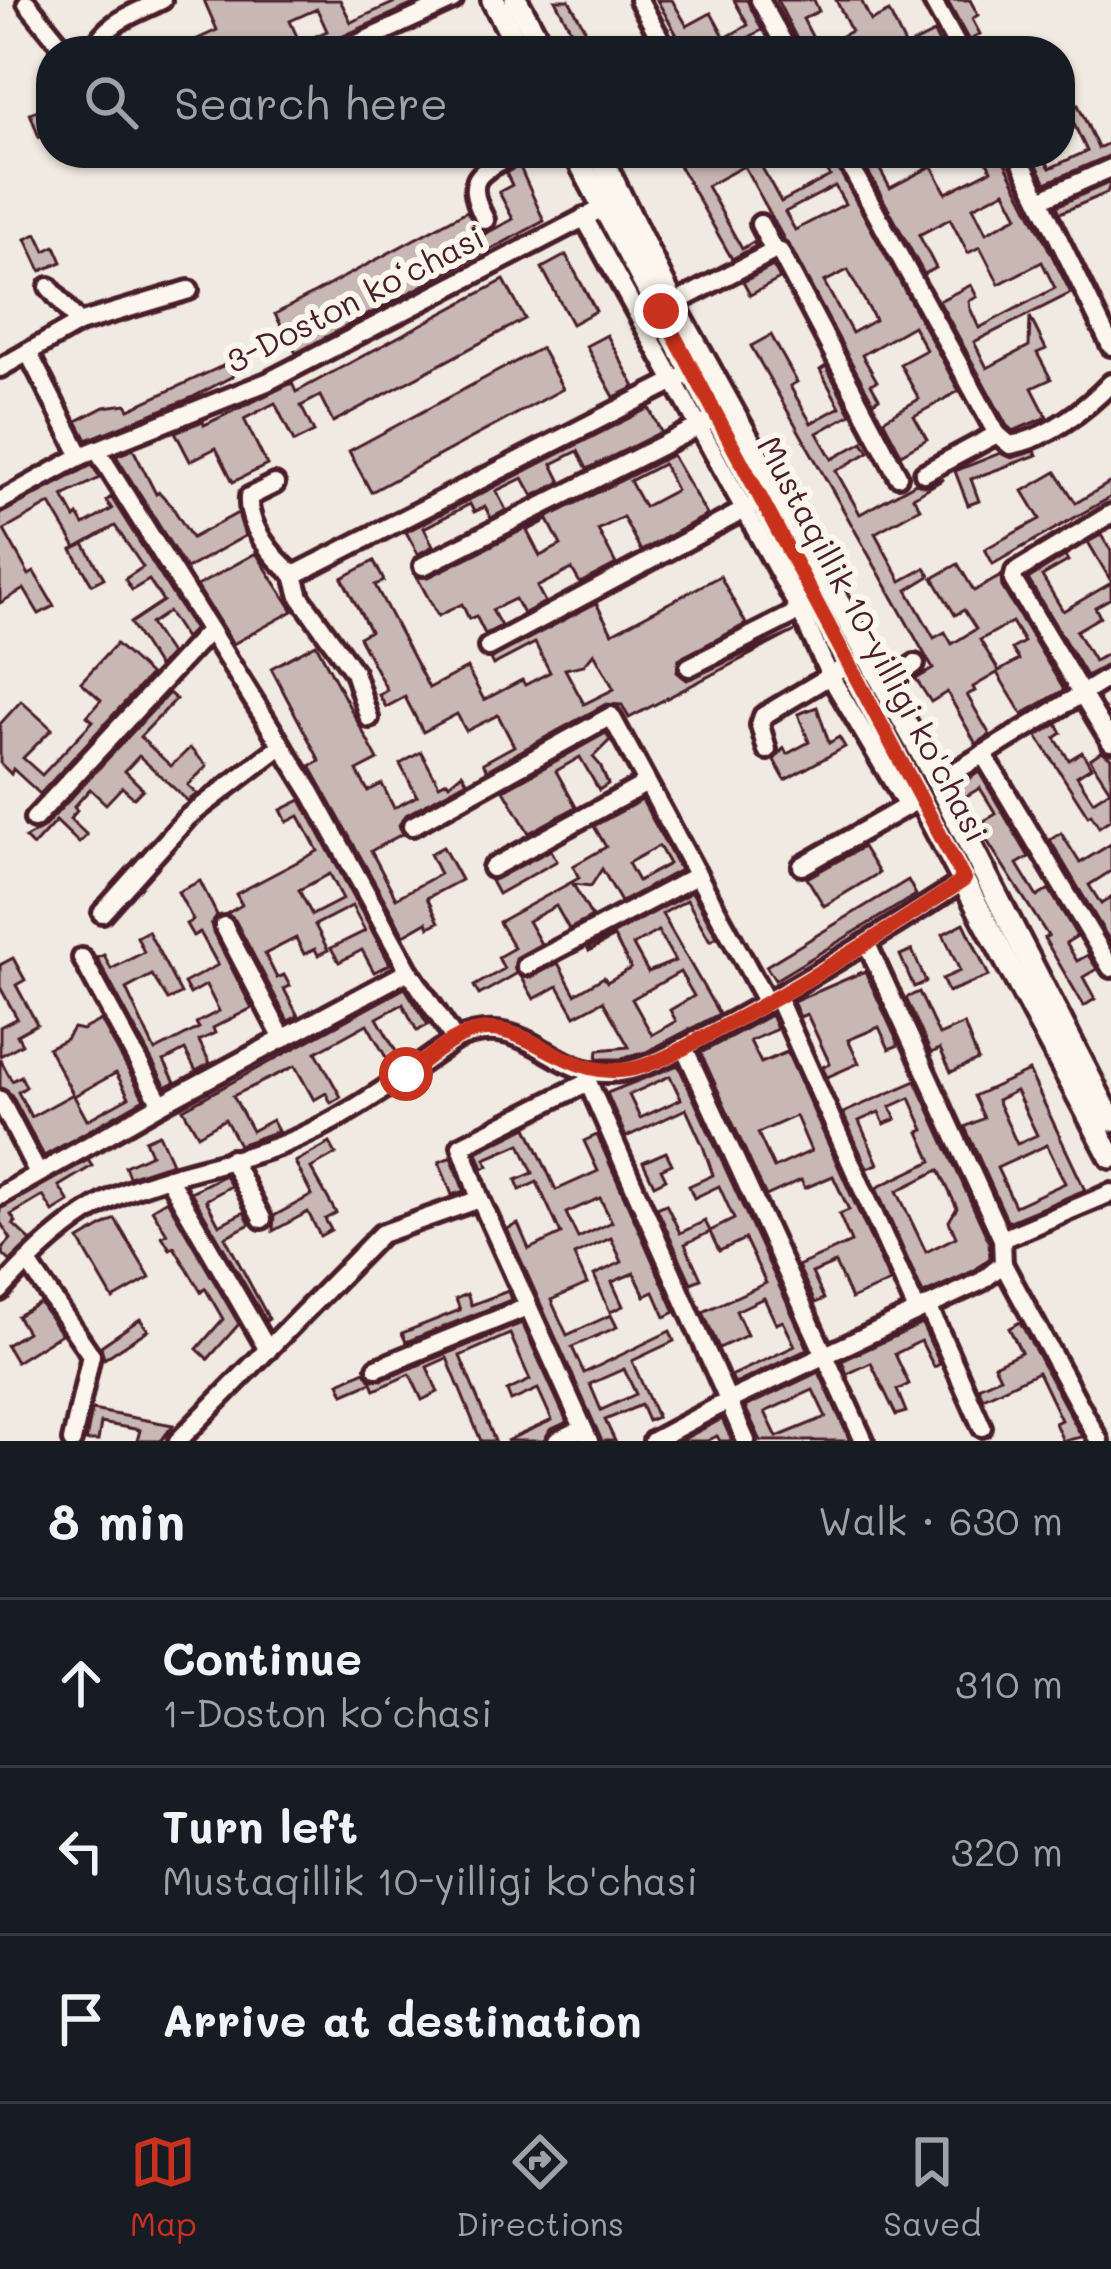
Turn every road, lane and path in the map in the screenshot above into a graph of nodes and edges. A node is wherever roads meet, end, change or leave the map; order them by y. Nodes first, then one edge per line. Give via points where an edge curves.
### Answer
1 (162, 0) edge
2 (453, 0) edge
3 (493, 0) edge
4 (516, 0) edge
5 (639, 0) edge
6 (760, 0) edge
7 (932, 0) edge
8 (27, 3) dead end
9 (54, 36) edge
10 (103, 36) edge
11 (375, 36) edge
12 (512, 36) edge
13 (536, 36) edge
14 (659, 36) edge
15 (775, 36) edge
16 (952, 36) edge
17 (487, 168) edge
18 (580, 168) edge
19 (606, 168) edge
20 (851, 168) edge
21 (1024, 168) edge
22 (1111, 168) edge
23 (1042, 199) junction
24 (595, 212) junction
25 (485, 220) dead end
26 (760, 224) dead end
27 (775, 251) junction
28 (49, 287) dead end
29 (189, 290) dead end
30 (673, 304) junction
31 (79, 323) junction
32 (1111, 346) edge
33 (28, 352) junction
34 (0, 368) edge
35 (683, 377) junction
36 (1111, 383) edge
37 (707, 423) junction
38 (998, 434) junction
39 (89, 453) junction
40 (924, 472) dead end
41 (898, 476) dead end
42 (274, 484) dead end
43 (0, 501) edge
44 (753, 506) junction
45 (1111, 514) edge
46 (423, 566) dead end
47 (293, 574) junction
48 (800, 611) junction
49 (208, 632) junction
50 (488, 647) dead end
51 (915, 664) dead end
52 (689, 667) dead end
53 (840, 670) junction
54 (1111, 676) edge
55 (884, 686) junction
56 (1082, 694) junction
57 (369, 718) dead end
58 (1111, 742) edge
59 (281, 746) junction
60 (767, 750) dead end
61 (983, 754) junction
62 (938, 782) junction
63 (647, 783) junction
64 (914, 803) junction
65 (34, 819) dead end
66 (412, 826) dead end
67 (802, 866) dead end
68 (492, 868) dead end
69 (698, 875) junction
70 (964, 880) junction
71 (103, 913) dead end
72 (224, 926) dead end
73 (867, 944) junction
74 (82, 958) dead end
75 (526, 966) dead end
76 (1111, 968) edge
77 (409, 971) junction
78 (772, 1000) junction
79 (283, 1039) junction
80 (455, 1040) junction
81 (684, 1047) junction
82 (588, 1075) junction
83 (0, 1100) edge
84 (160, 1104) junction
85 (1111, 1120) edge
86 (1111, 1157) edge
87 (231, 1159) junction
88 (38, 1173) junction
89 (167, 1177) junction
90 (1111, 1193) edge
91 (0, 1196) edge
92 (480, 1199) junction
93 (262, 1219) dead end
94 (1002, 1239) junction
95 (27, 1261) junction
96 (1003, 1264) junction
97 (0, 1292) edge
98 (527, 1307) junction
99 (922, 1308) junction
100 (268, 1350) junction
101 (826, 1356) junction
102 (377, 1368) dead end
103 (728, 1401) junction
104 (982, 1426) dead end
105 (586, 1435) edge
106 (72, 1441) edge
107 (178, 1441) edge
108 (557, 1441) edge
109 (652, 1441) edge
110 (746, 1441) edge
111 (864, 1441) edge
112 (1099, 1441) edge

1 - 10 street
2 - 11 street
3 - 12 main road
4 - 13 main road
5 - 14 street
6 - 15 street
7 - 16 street
8 - 9 street
17 - 25 street via 473,185
18 - 24 main road, Mustaqillik 10-yilligi ko'chasi
19 - 30 main road, Mustaqillik 10-yilligi ko'chasi
20 - 38 street
21 - 23 street
22 - 23 street
23 - 32 street
24 - 35 main road, Mustaqillik 10-yilligi ko'chasi
24 - 39 street, 3-Doston koʻchasi via 267,382
26 - 27 street
27 - 30 street
27 - 41 street
28 - 31 street
29 - 31 street
30 - 55 main road, Mustaqillik 10-yilligi ko'chasi
31 - 33 street
33 - 34 street
33 - 39 street
35 - 37 main road, Mustaqillik 10-yilligi ko'chasi
35 - 47 street
36 - 38 street via 1031,439 1010,445
37 - 44 main road, Mustaqillik 10-yilligi ko'chasi
37 - 46 street
38 - 40 street
39 - 43 street, 3-Doston koʻchasi
39 - 49 street
42 - 47 street via 249,497 248,512
44 - 48 street
44 - 50 street
44 - 53 main road, Mustaqillik 10-yilligi ko'chasi
45 - 56 street via 1013,580
47 - 57 street via 300,597 354,672
48 - 52 street
48 - 53 street
49 - 59 street
49 - 65 street
51 - 55 street
53 - 60 street via 763,716
53 - 64 main road, Mustaqillik 10-yilligi ko'chasi
54 - 56 street
55 - 62 main road, Mustaqillik 10-yilligi ko'chasi
56 - 58 street
56 - 61 street
59 - 71 street via 188,817
59 - 77 street
61 - 62 street
61 - 76 street
62 - 85 main road, Mustaqillik 10-yilligi ko'chasi
63 - 66 street via 610,716
63 - 68 street
63 - 69 street
64 - 67 street
64 - 70 main road, Mustaqillik 10-yilligi ko'chasi
69 - 75 street
69 - 78 street
70 - 73 street
70 - 86 main road, Mustaqillik 10-yilligi ko'chasi
72 - 79 street
73 - 78 street
73 - 94 street
74 - 84 street
77 - 79 street
77 - 80 street
78 - 81 street
78 - 99 street
79 - 84 street
80 - 82 street via 500,1031
80 - 87 street via 336,1119
81 - 82 street via 643,1066
81 - 101 street
82 - 92 street via 460,1146
82 - 103 street
83 - 88 street
84 - 88 street
87 - 89 street
87 - 93 street
88 - 91 street
89 - 95 street via 82,1215
89 - 100 street
90 - 94 street
92 - 98 street
92 - 100 street via 381,1234
94 - 96 street
95 - 97 street
95 - 106 street via 91,1355
96 - 99 street
96 - 112 street
98 - 102 street
98 - 105 street
99 - 101 street
99 - 104 street
100 - 107 street
101 - 103 street
101 - 111 street
103 - 109 street
103 - 110 street
105 - 108 street

